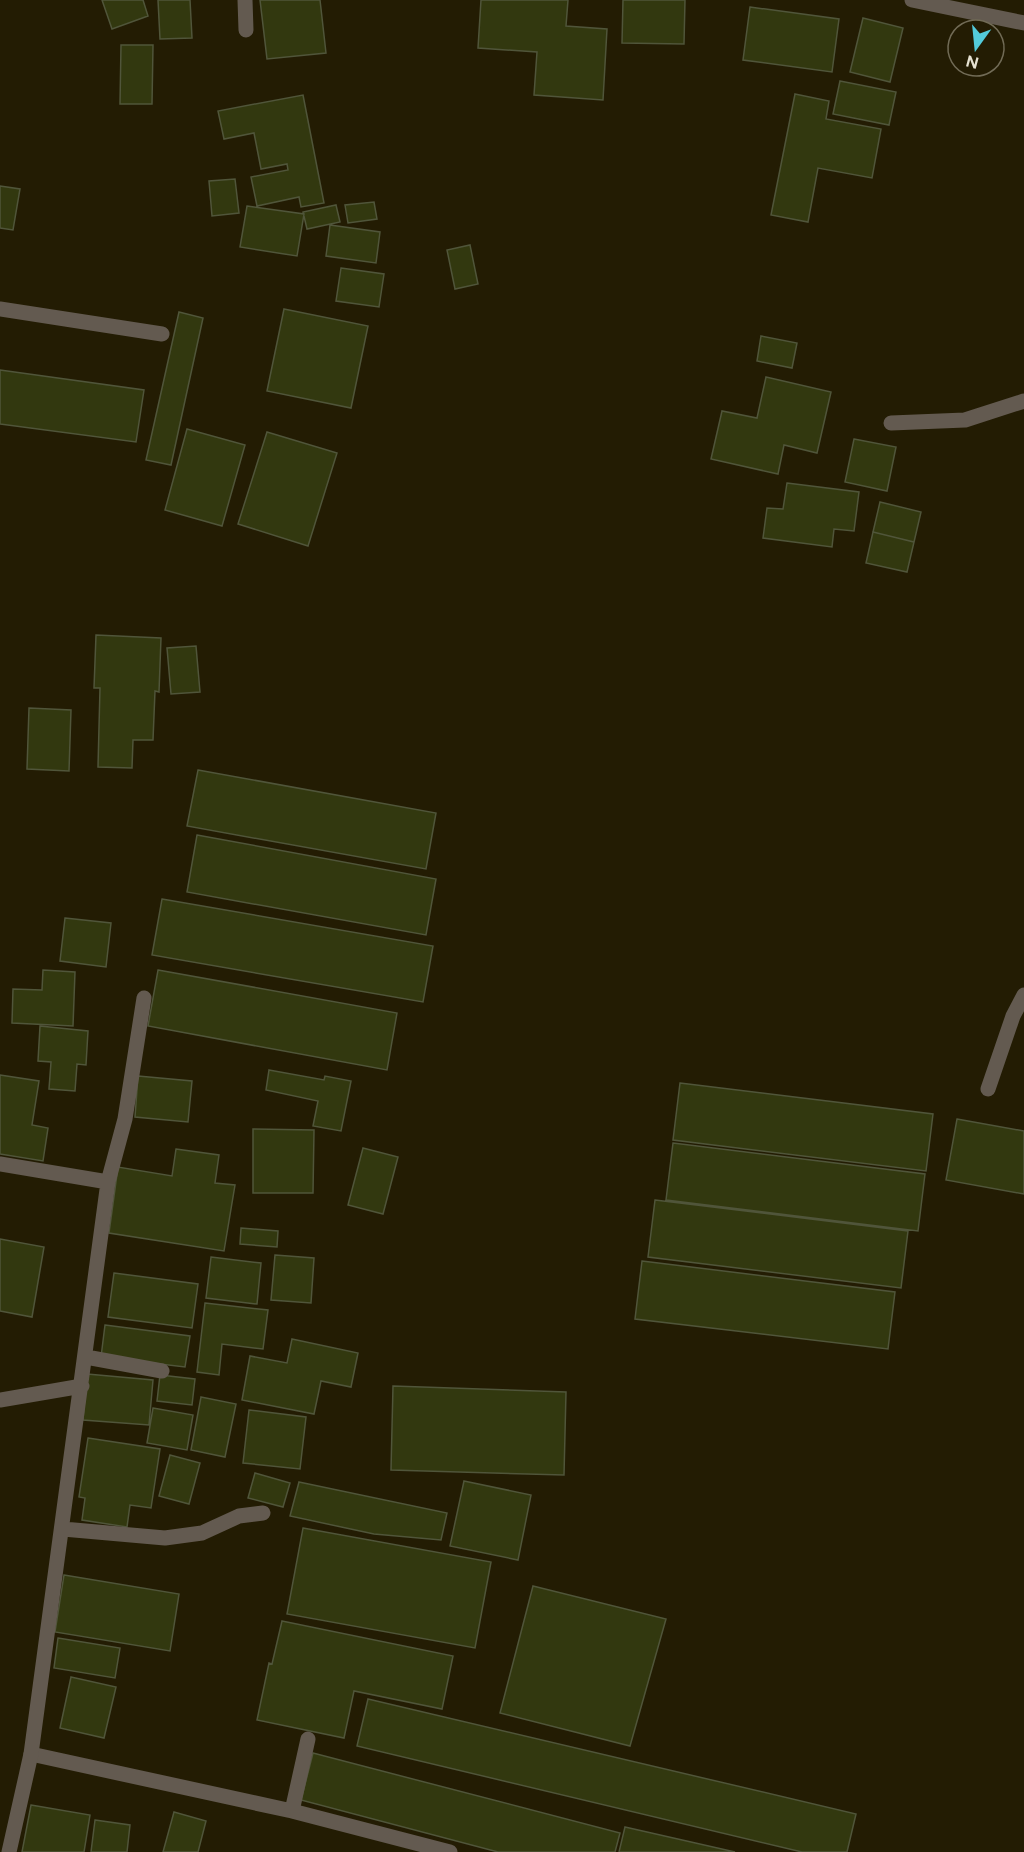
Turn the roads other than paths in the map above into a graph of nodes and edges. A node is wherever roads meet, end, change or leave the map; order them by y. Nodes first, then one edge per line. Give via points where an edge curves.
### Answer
1 (245, 0) edge
2 (912, 0) edge
3 (1024, 23) edge
4 (246, 30) dead end
5 (0, 309) edge
6 (162, 334) dead end
7 (1024, 401) edge
8 (891, 423) dead end
9 (1024, 995) edge
10 (144, 998) dead end
11 (988, 1089) dead end
12 (0, 1164) edge
13 (108, 1182) junction
14 (86, 1357) junction
15 (162, 1371) dead end
16 (82, 1386) junction
17 (0, 1400) edge
18 (263, 1513) dead end
19 (63, 1529) junction
20 (308, 1739) dead end
21 (31, 1754) junction
22 (292, 1811) junction
23 (7, 1831) edge
24 (9, 1852) edge
25 (450, 1852) edge

1 - 4 street
2 - 3 street
5 - 6 street
7 - 8 street via 965,420
9 - 11 street
10 - 13 street via 125,1119
12 - 13 street
13 - 14 street
14 - 15 street
14 - 16 street
16 - 17 street
16 - 19 street
18 - 19 street via 238,1516 202,1533 165,1538
19 - 21 street
20 - 22 street
21 - 22 street
21 - 23 street
22 - 25 street
23 - 24 street

